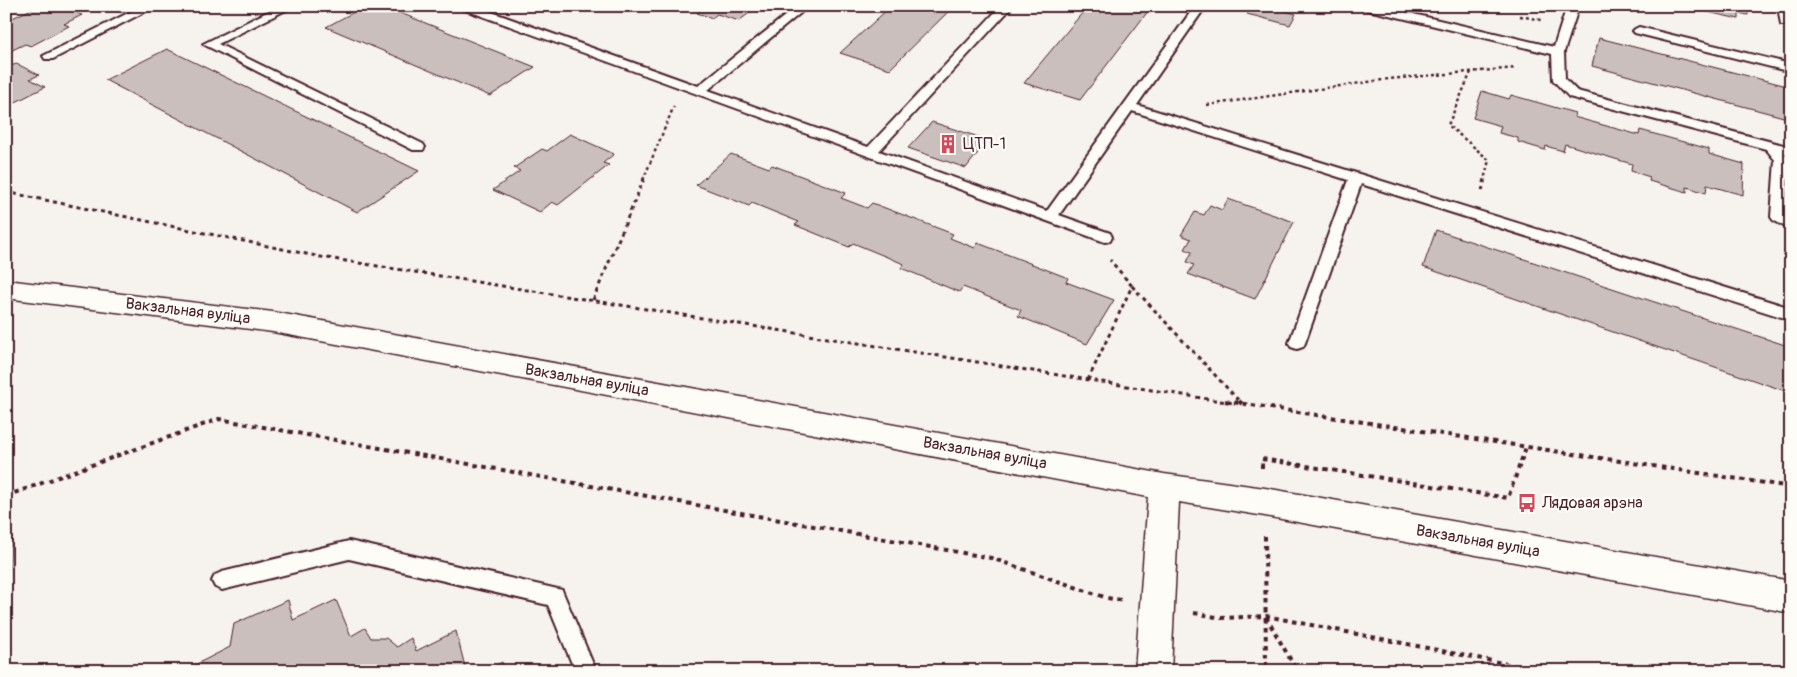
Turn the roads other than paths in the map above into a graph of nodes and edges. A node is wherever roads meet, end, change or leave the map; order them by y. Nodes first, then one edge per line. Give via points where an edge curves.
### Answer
1 (151, 6) edge
2 (290, 6) edge
3 (464, 6) edge
4 (804, 6) edge
5 (1008, 6) edge
6 (1200, 6) edge
7 (1364, 6) edge
8 (1573, 6) edge
9 (1784, 6) edge
10 (1785, 23) dead end
11 (1639, 31) dead end
12 (49, 56) dead end
13 (1558, 58) junction
14 (1791, 68) edge
15 (699, 91) junction
16 (1128, 106) junction
17 (1771, 146) junction
18 (418, 147) dead end
19 (1791, 151) edge
20 (870, 152) junction
21 (1356, 178) junction
22 (1050, 217) junction
23 (1791, 225) edge
24 (1105, 237) dead end
25 (6, 289) edge
26 (1791, 314) edge
27 (1297, 343) dead end
28 (1164, 487) junction
29 (222, 581) dead end
30 (1791, 597) edge
31 (586, 671) edge
32 (1152, 671) edge

1 - 12 lane
2 - 18 lane via 209,44
3 - 15 lane
4 - 15 lane
5 - 20 lane
6 - 16 lane
7 - 13 lane
8 - 13 lane
9 - 10 lane
11 - 14 lane
13 - 17 lane via 1559,80 1573,94
15 - 20 lane
16 - 21 lane
16 - 22 lane
17 - 19 lane
17 - 23 lane via 1782,160 1778,217
20 - 22 lane
21 - 26 lane
21 - 27 lane
22 - 24 lane
25 - 28 main road, Вакзальная вуліца via 273,322
28 - 30 main road, Вакзальная вуліца via 1265,502
28 - 32 main road
29 - 31 lane via 350,550 555,597

